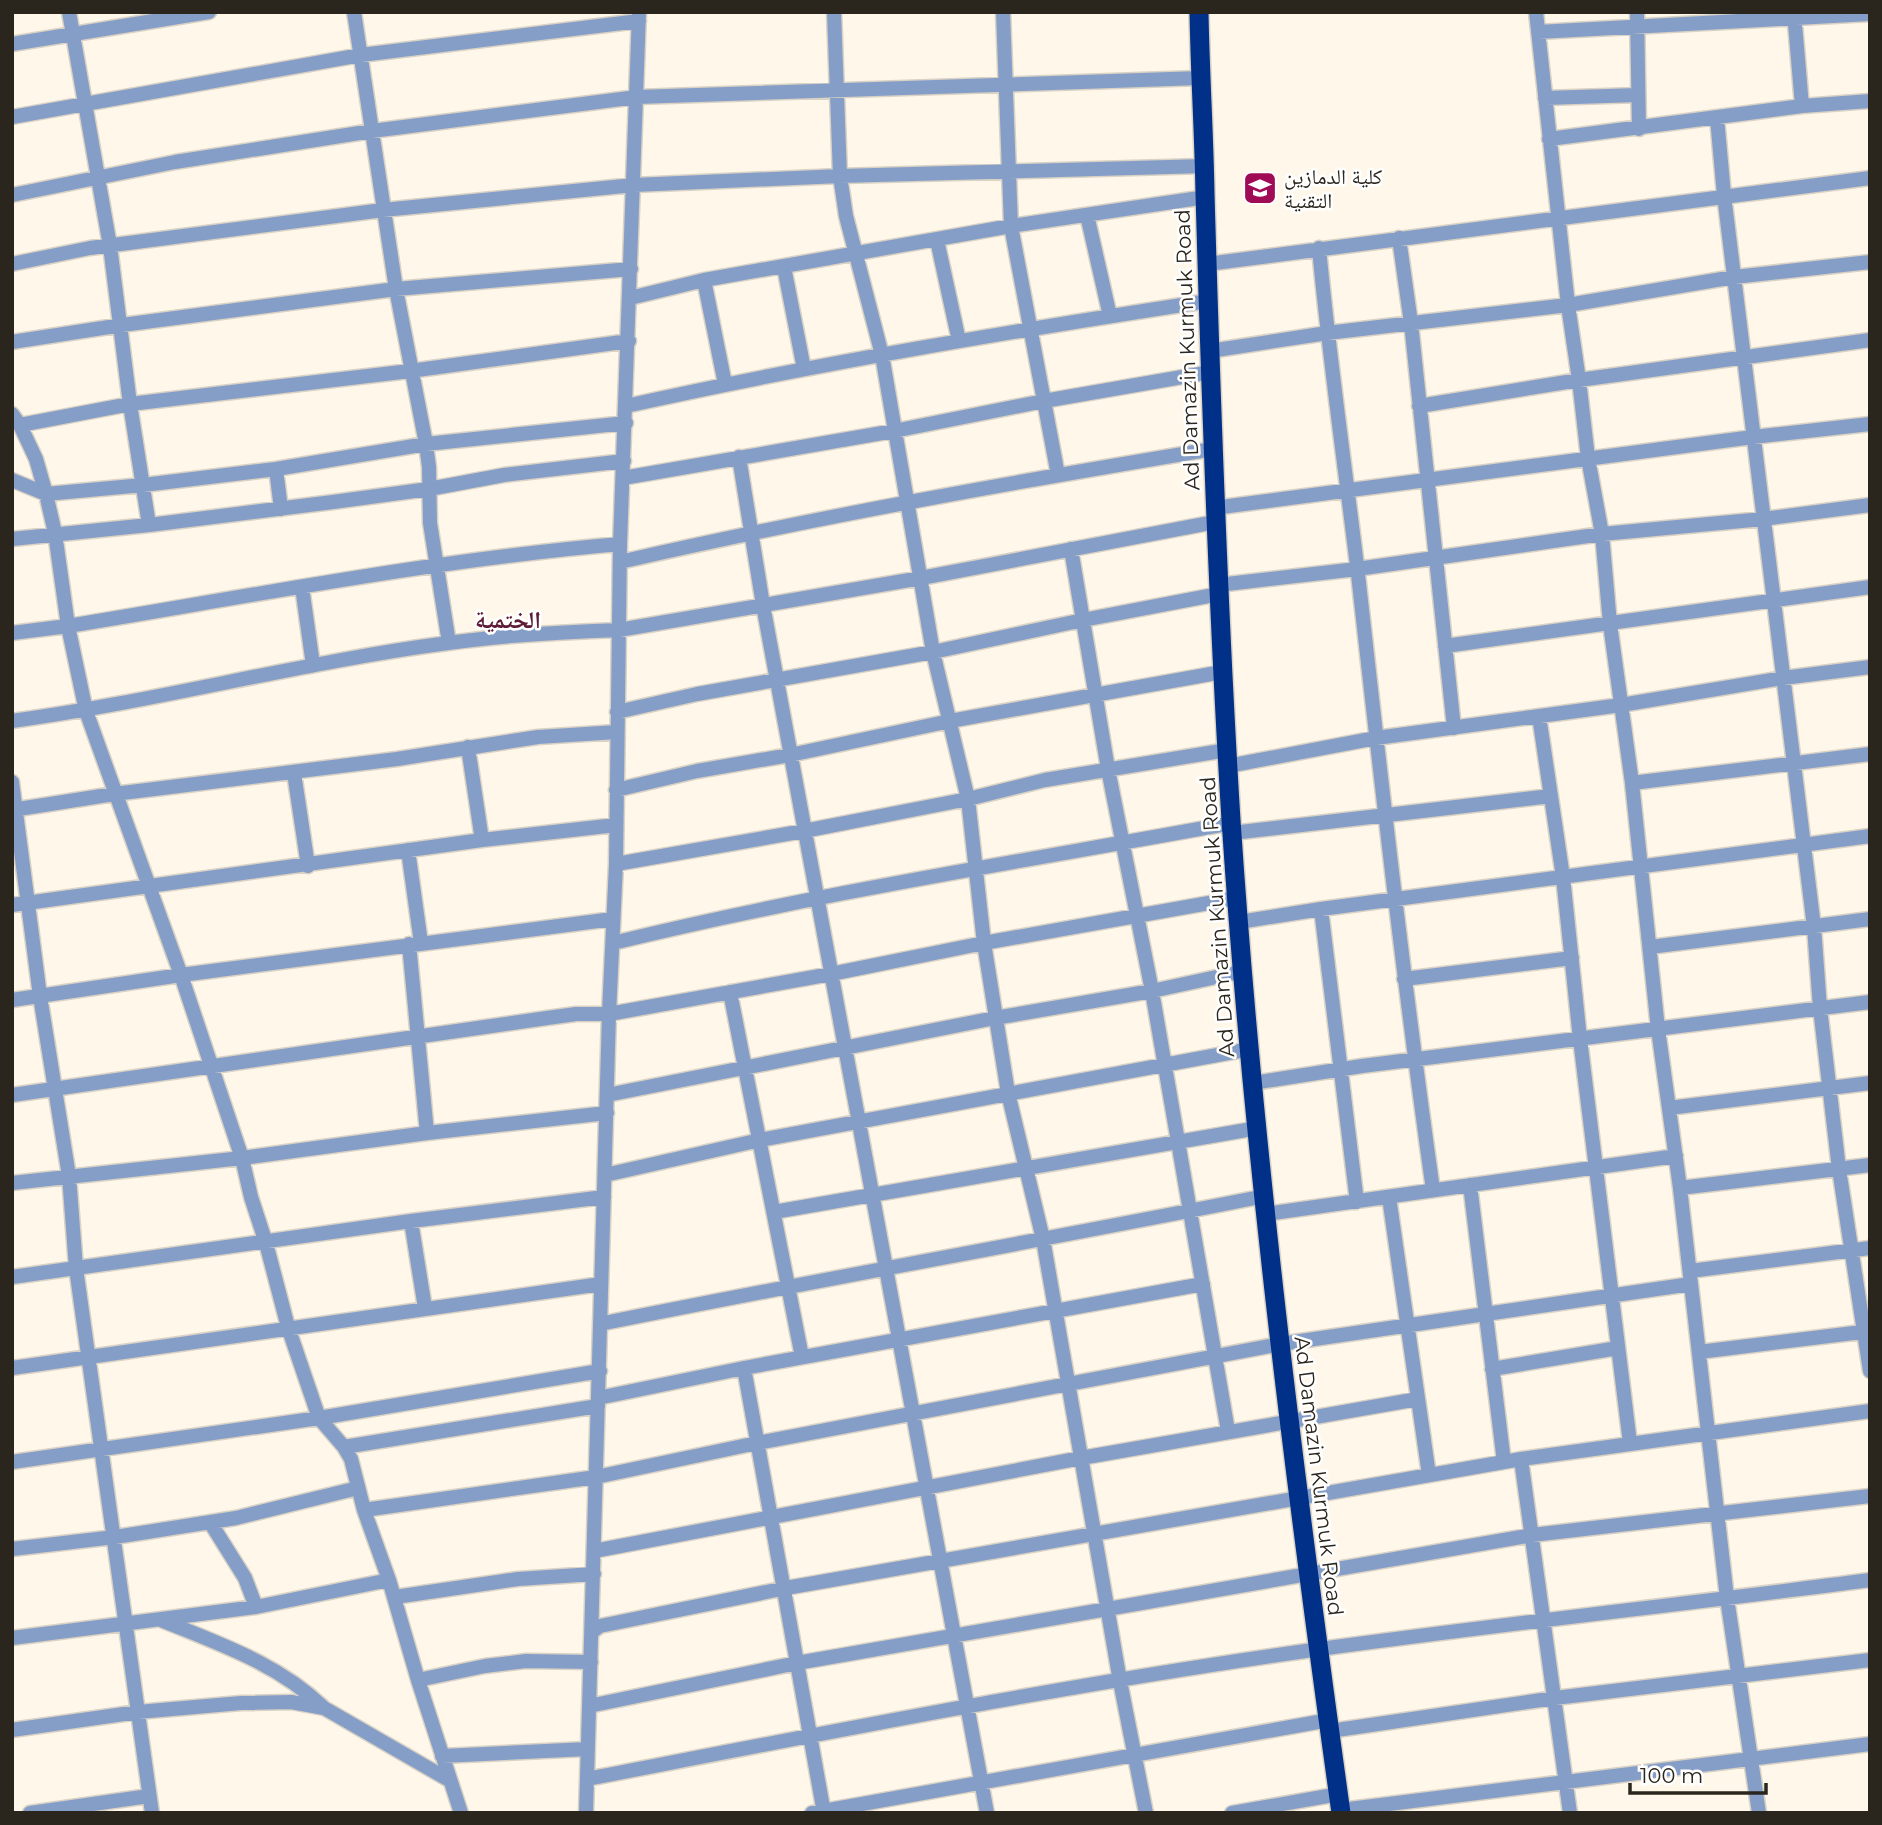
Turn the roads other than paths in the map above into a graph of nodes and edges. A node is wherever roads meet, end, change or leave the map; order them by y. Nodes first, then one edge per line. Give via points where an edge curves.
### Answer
1 (69, 12) edge
2 (209, 12) edge
3 (354, 12) edge
4 (834, 12) edge
5 (1003, 12) edge
6 (1199, 12) edge
7 (1536, 12) edge
8 (1870, 14) edge
9 (1794, 15) edge
10 (639, 16) edge
11 (1637, 19) edge
12 (1538, 32) junction
13 (73, 33) junction
14 (12, 44) edge
15 (361, 55) junction
16 (1200, 78) junction
17 (1005, 83) junction
18 (837, 89) junction
19 (1638, 95) junction
20 (637, 97) junction
21 (1545, 98) junction
22 (1870, 101) edge
23 (85, 102) junction
24 (1802, 106) junction
25 (12, 117) edge
26 (1717, 118) junction
27 (1639, 129) junction
28 (372, 131) junction
29 (1549, 139) junction
30 (1205, 166) junction
31 (1009, 172) junction
32 (98, 176) junction
33 (840, 176) junction
34 (1870, 178) edge
35 (635, 185) junction
36 (12, 195) edge
37 (1724, 195) junction
38 (1206, 197) junction
39 (383, 210) junction
40 (1087, 215) junction
41 (1558, 217) junction
42 (1011, 226) junction
43 (1399, 238) junction
44 (937, 240) junction
45 (110, 246) junction
46 (1319, 248) junction
47 (857, 254) junction
48 (1870, 262) edge
49 (12, 264) edge
50 (1207, 264) junction
51 (784, 267) junction
52 (631, 269) junction
53 (1734, 277) junction
54 (704, 280) junction
55 (396, 289) junction
56 (630, 298) junction
57 (1208, 301) junction
58 (1568, 305) junction
59 (1110, 316) junction
60 (1411, 323) junction
61 (122, 325) junction
62 (1029, 329) junction
63 (1326, 333) junction
64 (1870, 340) edge
65 (629, 341) junction
66 (959, 341) junction
67 (12, 342) edge
68 (1210, 351) junction
69 (882, 355) junction
70 (1744, 358) junction
71 (804, 369) junction
72 (410, 371) junction
73 (1211, 372) junction
74 (1579, 380) junction
75 (725, 384) junction
76 (1044, 401) junction
77 (131, 404) junction
78 (626, 406) junction
79 (1419, 406) junction
80 (16, 420) edge
81 (626, 423) junction
82 (1870, 425) edge
83 (894, 431) junction
84 (1753, 436) junction
85 (426, 444) junction
86 (1213, 449) junction
87 (739, 457) junction
88 (1588, 458) junction
89 (624, 461) junction
90 (276, 469) junction
91 (1058, 475) junction
92 (623, 478) junction
93 (12, 480) edge
94 (1426, 480) junction
95 (144, 485) junction
96 (429, 489) junction
97 (1348, 490) junction
98 (46, 494) junction
99 (906, 502) junction
100 (1870, 505) edge
101 (281, 509) junction
102 (1215, 515) junction
103 (1763, 519) junction
104 (149, 525) junction
105 (752, 532) junction
106 (55, 533) junction
107 (1602, 534) junction
108 (12, 539) edge
109 (620, 544) junction
110 (1071, 549) junction
111 (1435, 558) junction
112 (620, 562) junction
113 (438, 564) junction
114 (1357, 569) junction
115 (921, 578) junction
116 (302, 587) junction
117 (1870, 587) edge
118 (1218, 590) junction
119 (1773, 599) junction
120 (763, 605) junction
121 (1083, 620) junction
122 (1610, 624) junction
123 (68, 626) junction
124 (619, 630) junction
125 (12, 633) edge
126 (449, 642) junction
127 (1445, 646) junction
128 (933, 652) junction
129 (313, 665) junction
130 (1870, 667) edge
131 (1222, 672) junction
132 (1783, 678) junction
133 (778, 680) junction
134 (1096, 696) junction
135 (1621, 705) junction
136 (86, 711) junction
137 (617, 712) junction
138 (1539, 716) junction
139 (950, 721) junction
140 (12, 722) edge
141 (1454, 728) junction
142 (617, 732) junction
143 (1377, 738) junction
144 (468, 747) junction
145 (1870, 754) edge
146 (790, 755) junction
147 (1228, 758) junction
148 (1792, 763) junction
149 (1108, 769) junction
150 (294, 773) junction
151 (12, 782) edge
152 (1632, 783) junction
153 (616, 790) junction
154 (114, 794) junction
155 (1551, 796) junction
156 (968, 799) junction
157 (14, 809) edge
158 (1385, 814) junction
159 (615, 825) junction
160 (1232, 828) junction
161 (804, 831) junction
162 (1870, 836) edge
163 (482, 840) junction
164 (1124, 843) junction
165 (1804, 844) junction
166 (408, 850) junction
167 (615, 864) junction
168 (308, 866) junction
169 (1642, 867) junction
170 (975, 870) junction
171 (1563, 877) junction
172 (150, 888) junction
173 (1237, 898) junction
174 (817, 899) junction
175 (1394, 899) junction
176 (29, 902) junction
177 (12, 905) edge
178 (1321, 909) junction
179 (1139, 916) junction
180 (613, 919) junction
181 (1870, 919) edge
182 (1240, 922) junction
183 (1814, 926) junction
184 (613, 943) junction
185 (984, 943) junction
186 (415, 944) junction
187 (1650, 947) junction
188 (1572, 958) junction
189 (1244, 971) junction
190 (831, 974) junction
191 (181, 975) junction
192 (1404, 979) junction
193 (1152, 991) junction
194 (730, 992) junction
195 (40, 996) junction
196 (12, 1000) edge
197 (1870, 1002) edge
198 (1820, 1008) junction
199 (609, 1014) junction
200 (995, 1018) junction
201 (1658, 1028) junction
202 (417, 1037) junction
203 (1580, 1039) junction
204 (844, 1049) junction
205 (1250, 1049) junction
206 (1414, 1060) junction
207 (1164, 1063) junction
208 (211, 1066) junction
209 (746, 1067) junction
210 (1341, 1069) junction
211 (1253, 1083) junction
212 (1870, 1083) edge
213 (1829, 1087) junction
214 (55, 1090) junction
215 (1008, 1093) junction
216 (12, 1095) edge
217 (607, 1095) junction
218 (1669, 1108) junction
219 (607, 1114) junction
220 (858, 1122) junction
221 (1258, 1128) junction
222 (427, 1133) junction
223 (760, 1140) junction
224 (1178, 1141) junction
225 (1676, 1156) junction
226 (242, 1157) junction
227 (1870, 1165) edge
228 (1595, 1166) junction
229 (1026, 1168) junction
230 (1839, 1169) junction
231 (604, 1175) junction
232 (69, 1176) junction
233 (12, 1183) edge
234 (1470, 1185) junction
235 (1680, 1188) junction
236 (1433, 1190) junction
237 (871, 1195) junction
238 (604, 1197) junction
239 (1389, 1197) junction
240 (1357, 1202) junction
241 (1266, 1205) junction
242 (1189, 1211) junction
243 (774, 1212) junction
244 (411, 1221) junction
245 (1043, 1239) junction
246 (266, 1243) junction
247 (1870, 1248) edge
248 (1852, 1251) junction
249 (76, 1268) junction
250 (885, 1268) junction
251 (12, 1277) edge
252 (1690, 1278) junction
253 (601, 1284) junction
254 (1203, 1284) junction
255 (789, 1285) junction
256 (1612, 1295) junction
257 (425, 1308) junction
258 (1055, 1311) junction
259 (1486, 1313) junction
260 (600, 1324) junction
261 (1408, 1325) junction
262 (288, 1327) junction
263 (1867, 1331) edge
264 (898, 1339) junction
265 (1280, 1344) junction
266 (1618, 1348) junction
267 (1699, 1352) junction
268 (89, 1357) junction
269 (802, 1357) junction
270 (1216, 1358) junction
271 (744, 1367) junction
272 (12, 1368) edge
273 (1493, 1369) junction
274 (600, 1371) junction
275 (1870, 1371) edge
276 (1068, 1385) junction
277 (1418, 1399) junction
278 (598, 1402) junction
279 (1870, 1411) edge
280 (912, 1416) junction
281 (319, 1418) junction
282 (1289, 1422) junction
283 (1228, 1432) junction
284 (1708, 1432) junction
285 (757, 1443) junction
286 (1630, 1443) junction
287 (344, 1447) junction
288 (103, 1451) junction
289 (1080, 1458) junction
290 (1521, 1459) junction
291 (12, 1462) edge
292 (1504, 1462) junction
293 (1429, 1475) junction
294 (596, 1476) junction
295 (358, 1488) junction
296 (926, 1488) junction
297 (1870, 1496) edge
298 (1298, 1498) junction
299 (363, 1510) junction
300 (1718, 1514) junction
301 (771, 1518) junction
302 (210, 1522) junction
303 (1094, 1535) junction
304 (1532, 1535) junction
305 (115, 1536) junction
306 (12, 1549) edge
307 (594, 1551) junction
308 (940, 1562) junction
309 (594, 1574) junction
310 (1308, 1574) junction
311 (389, 1580) junction
312 (1870, 1580) edge
313 (784, 1589) junction
314 (395, 1597) junction
315 (1727, 1598) junction
316 (256, 1607) junction
317 (1107, 1608) junction
318 (159, 1620) junction
319 (1544, 1621) junction
320 (127, 1623) junction
321 (592, 1632) junction
322 (953, 1635) junction
323 (12, 1638) edge
324 (1318, 1650) junction
325 (1870, 1660) edge
326 (591, 1662) junction
327 (797, 1663) junction
328 (1738, 1677) junction
329 (418, 1680) junction
330 (1119, 1681) junction
331 (1555, 1698) junction
332 (589, 1706) junction
333 (324, 1708) junction
334 (967, 1708) junction
335 (138, 1712) junction
336 (1329, 1726) junction
337 (12, 1730) edge
338 (810, 1736) junction
339 (1870, 1744) edge
340 (588, 1749) junction
341 (1134, 1755) junction
342 (442, 1756) junction
343 (1751, 1759) junction
344 (587, 1779) junction
345 (449, 1780) junction
346 (1566, 1780) junction
347 (981, 1782) junction
348 (149, 1796) junction
349 (1340, 1805) edge
350 (820, 1812) edge
351 (30, 1813) edge
352 (152, 1813) edge
353 (461, 1813) edge
354 (586, 1813) edge
355 (987, 1813) edge
356 (1146, 1813) edge
357 (1232, 1813) edge
358 (1570, 1813) edge
359 (1759, 1813) edge

1 - 13 street
2 - 13 street
3 - 15 street
4 - 18 street
5 - 17 street
6 - 16 highway, Ad Damazin Kurmuk Road
7 - 12 street
8 - 9 street
9 - 11 street
9 - 24 street
10 - 15 street
10 - 20 street
11 - 12 street
11 - 19 street
12 - 21 street
13 - 14 street
13 - 23 street
15 - 23 street
15 - 28 street
16 - 17 street
16 - 30 highway, Ad Damazin Kurmuk Road
17 - 18 street
17 - 31 street
18 - 20 street
18 - 33 street
19 - 21 street
19 - 27 street
20 - 28 street
20 - 35 street
21 - 29 street
22 - 24 street
23 - 25 street
23 - 32 street
24 - 26 street
26 - 27 street
26 - 37 street
27 - 29 street
28 - 32 street
28 - 39 street
29 - 41 street
30 - 31 street
30 - 38 highway, Ad Damazin Kurmuk Road
31 - 33 street
31 - 42 street
32 - 36 street
32 - 45 street
33 - 35 street
33 - 47 street
34 - 37 street
35 - 39 street
35 - 52 street
37 - 41 street
37 - 53 street
38 - 40 street
38 - 50 highway, Ad Damazin Kurmuk Road
39 - 45 street
39 - 55 street
40 - 42 street
40 - 59 street
41 - 43 street
41 - 58 street
42 - 44 street
42 - 62 street
43 - 46 street
43 - 60 street
44 - 47 street
44 - 66 street
45 - 49 street
45 - 61 street
46 - 50 street
46 - 63 street
47 - 51 street
47 - 69 street
48 - 53 street
50 - 57 highway, Ad Damazin Kurmuk Road
51 - 54 street
51 - 71 street
52 - 55 street
52 - 56 street
53 - 58 street
53 - 70 street
54 - 56 street
54 - 75 street
55 - 61 street
55 - 72 street
56 - 65 street
57 - 59 street
57 - 68 highway, Ad Damazin Kurmuk Road
58 - 60 street
58 - 74 street
59 - 62 street
60 - 63 street
60 - 79 street
61 - 67 street
61 - 77 street
62 - 66 street
62 - 76 street
63 - 68 street
63 - 97 street
64 - 70 street
65 - 72 street
65 - 78 street
66 - 69 street
68 - 73 highway, Ad Damazin Kurmuk Road
69 - 71 street
69 - 83 street
70 - 74 street
70 - 84 street
71 - 75 street
72 - 77 street
72 - 85 street
73 - 76 street
73 - 86 highway, Ad Damazin Kurmuk Road
74 - 79 street
74 - 88 street
75 - 78 street
76 - 83 street
76 - 91 street
77 - 80 street
77 - 95 street
78 - 81 street
79 - 94 street
80 - 98 street via 36,459
81 - 85 street
81 - 89 street
82 - 84 street
83 - 87 street
83 - 99 street
84 - 88 street
84 - 103 street
85 - 90 street
85 - 96 street
86 - 91 street
86 - 102 highway, Ad Damazin Kurmuk Road
87 - 92 street
87 - 105 street
88 - 94 street
88 - 107 street
89 - 92 street
89 - 96 street
90 - 95 street
90 - 101 street
91 - 99 street
92 - 109 street
93 - 98 street
94 - 97 street
94 - 111 street
95 - 98 street
95 - 104 street
96 - 101 street
96 - 113 street
97 - 102 street
97 - 114 street
98 - 106 street
99 - 105 street
99 - 115 street
100 - 103 street
101 - 104 street
102 - 110 street
102 - 118 highway, Ad Damazin Kurmuk Road
103 - 107 street
103 - 119 street
104 - 106 street
105 - 112 street
105 - 120 street
106 - 108 street
106 - 123 street
107 - 111 street
107 - 122 street
109 - 112 street
109 - 113 street
110 - 115 street
110 - 121 street
111 - 114 street
111 - 127 street
112 - 124 street
113 - 116 street
113 - 126 street
114 - 118 street
114 - 143 street
115 - 120 street
115 - 128 street
116 - 123 street
116 - 129 street
117 - 119 street
118 - 121 street
118 - 131 highway, Ad Damazin Kurmuk Road
119 - 122 street
119 - 132 street
120 - 124 street
120 - 133 street
121 - 128 street
121 - 134 street
122 - 127 street
122 - 135 street
123 - 125 street
123 - 136 street
124 - 126 street
124 - 137 street
126 - 129 street
127 - 141 street
128 - 133 street
128 - 139 street
129 - 136 street
130 - 132 street
131 - 134 street
131 - 147 highway, Ad Damazin Kurmuk Road
132 - 135 street
132 - 148 street
133 - 137 street
133 - 146 street
134 - 139 street
134 - 149 street
135 - 138 street
135 - 152 street
136 - 140 street
136 - 154 street
137 - 142 street
138 - 141 street
138 - 155 street
139 - 146 street
139 - 156 street
141 - 143 street
142 - 144 street
142 - 153 street
143 - 147 street
143 - 158 street
144 - 150 street
144 - 163 street
145 - 148 street
146 - 153 street
146 - 161 street
147 - 149 street
147 - 160 highway, Ad Damazin Kurmuk Road
148 - 152 street
148 - 165 street
149 - 156 street
149 - 164 street
150 - 154 street
150 - 168 street
151 - 157 street
152 - 169 street
153 - 159 street
154 - 157 street
154 - 172 street
155 - 158 street
155 - 171 street
156 - 161 street
156 - 170 street
157 - 176 street
158 - 160 street
158 - 175 street
159 - 163 street
159 - 167 street
160 - 164 street
160 - 173 highway, Ad Damazin Kurmuk Road
161 - 167 street
161 - 174 street
162 - 165 street
163 - 166 street
164 - 170 street
164 - 179 street
165 - 169 street
165 - 183 street
166 - 168 street
166 - 186 street
167 - 180 street
168 - 172 street
169 - 171 street
169 - 187 street
170 - 174 street
170 - 185 street
171 - 175 street
171 - 188 street
172 - 176 street
172 - 191 street
173 - 179 street
173 - 182 highway, Ad Damazin Kurmuk Road
174 - 184 street
174 - 190 street
175 - 178 street
175 - 192 street
176 - 177 street
176 - 195 street
178 - 182 street
178 - 210 street
179 - 185 street
179 - 193 street
180 - 184 street
180 - 186 street
181 - 183 street
182 - 189 highway, Ad Damazin Kurmuk Road
183 - 187 street
183 - 198 street
184 - 199 street
185 - 190 street
185 - 200 street
186 - 191 street
186 - 202 street
187 - 201 street
188 - 192 street
188 - 203 street
189 - 193 street
189 - 205 highway, Ad Damazin Kurmuk Road
190 - 194 street
190 - 204 street
191 - 195 street
191 - 208 street
192 - 206 street
193 - 200 street
193 - 207 street
194 - 199 street
194 - 209 street
195 - 196 street
195 - 214 street
197 - 198 street
198 - 201 street
198 - 213 street
199 - 202 street via 576,1014
199 - 217 street
200 - 204 street
200 - 215 street
201 - 203 street
201 - 218 street
202 - 208 street
202 - 222 street
203 - 206 street
203 - 228 street
204 - 209 street
204 - 220 street
205 - 207 street
205 - 211 highway, Ad Damazin Kurmuk Road
206 - 210 street
206 - 236 street
207 - 215 street
207 - 224 street
208 - 214 street
208 - 226 street
209 - 217 street
209 - 223 street
210 - 211 street
210 - 240 street
211 - 221 highway, Ad Damazin Kurmuk Road
212 - 213 street
213 - 218 street
213 - 230 street
214 - 216 street
214 - 232 street
215 - 220 street
215 - 229 street
217 - 219 street
218 - 225 street
219 - 222 street
219 - 231 street
220 - 223 street
220 - 237 street
221 - 224 street
221 - 241 highway, Ad Damazin Kurmuk Road
222 - 226 street
223 - 231 street
223 - 243 street
224 - 229 street
224 - 242 street
225 - 228 street
225 - 235 street
226 - 232 street
226 - 246 street
227 - 230 street
228 - 234 street
228 - 256 street
229 - 237 street
229 - 245 street
230 - 235 street
230 - 248 street
231 - 238 street
232 - 233 street
232 - 249 street
234 - 236 street
234 - 259 street
235 - 252 street
236 - 239 street
237 - 243 street
237 - 250 street
238 - 244 street
238 - 253 street
239 - 240 street
239 - 261 street
240 - 241 street
241 - 242 street
241 - 265 highway, Ad Damazin Kurmuk Road
242 - 245 street
242 - 254 street
243 - 255 street
244 - 246 street
244 - 257 street
245 - 250 street
245 - 258 street
246 - 249 street
246 - 262 street
247 - 248 street
248 - 252 street
248 - 263 street
249 - 251 street
249 - 268 street
250 - 255 street
250 - 264 street
252 - 256 street
252 - 267 street
253 - 257 street
253 - 260 street
254 - 258 street
254 - 270 street
255 - 260 street
255 - 269 street
256 - 259 street
256 - 266 street
257 - 262 street
258 - 264 street
258 - 276 street
259 - 261 street
259 - 273 street
260 - 274 street
261 - 265 street
261 - 277 street
262 - 268 street
262 - 281 street
263 - 267 street
263 - 275 street
264 - 269 street
264 - 280 street
265 - 270 street
265 - 282 highway, Ad Damazin Kurmuk Road
266 - 273 street
266 - 286 street
267 - 284 street
268 - 272 street
268 - 288 street
269 - 271 street
270 - 276 street
270 - 283 street
271 - 278 street
271 - 285 street
273 - 292 street
274 - 278 street
274 - 281 street
276 - 280 street
276 - 289 street
277 - 282 street
277 - 293 street
278 - 287 street
278 - 294 street
279 - 284 street
280 - 285 street
280 - 296 street
281 - 287 street
281 - 288 street
282 - 283 street
282 - 298 highway, Ad Damazin Kurmuk Road
283 - 289 street
284 - 286 street
284 - 300 street
285 - 294 street
285 - 301 street
286 - 290 street
287 - 295 street
288 - 291 street
288 - 305 street
289 - 296 street
289 - 303 street
290 - 292 street
290 - 304 street
292 - 293 street
293 - 298 street
294 - 299 street
294 - 307 street
295 - 299 street
295 - 302 street
296 - 301 street
296 - 308 street
297 - 300 street
298 - 303 street
298 - 310 highway, Ad Damazin Kurmuk Road
299 - 311 street
300 - 304 street
300 - 315 street
301 - 307 street
301 - 313 street
302 - 305 street
302 - 316 street via 245,1578
303 - 308 street
303 - 317 street
304 - 310 street
304 - 319 street
305 - 306 street
305 - 320 street
307 - 309 street
308 - 313 street
308 - 322 street
309 - 314 street via 518,1579
309 - 321 street
310 - 317 street
310 - 324 highway, Ad Damazin Kurmuk Road
311 - 314 street
311 - 316 street
312 - 315 street
313 - 321 street via 600,1626
313 - 327 street
314 - 329 street
315 - 319 street
315 - 328 street
316 - 318 street
317 - 322 street
317 - 330 street
318 - 320 street
318 - 333 street via 264,1664
319 - 324 street
319 - 331 street
320 - 323 street
320 - 335 street
321 - 326 street
322 - 327 street
322 - 334 street
324 - 330 street
324 - 336 highway, Ad Damazin Kurmuk Road
325 - 328 street
326 - 329 street via 526,1661
326 - 332 street
327 - 332 street
327 - 338 street
328 - 331 street
328 - 343 street
329 - 342 street
330 - 334 street
330 - 341 street
331 - 336 street
331 - 346 street
332 - 340 street
333 - 335 street via 271,1702
333 - 345 street
334 - 338 street
334 - 347 street
335 - 337 street
335 - 348 street
336 - 341 street
336 - 349 highway, Ad Damazin Kurmuk Road
338 - 344 street
338 - 350 street
339 - 343 street
340 - 342 street
340 - 344 street
341 - 347 street
341 - 356 street
342 - 345 street
343 - 346 street
343 - 359 street
344 - 354 street
345 - 353 street
346 - 349 street
346 - 358 street
347 - 350 street
347 - 355 street
348 - 351 street
348 - 352 street
349 - 357 street

